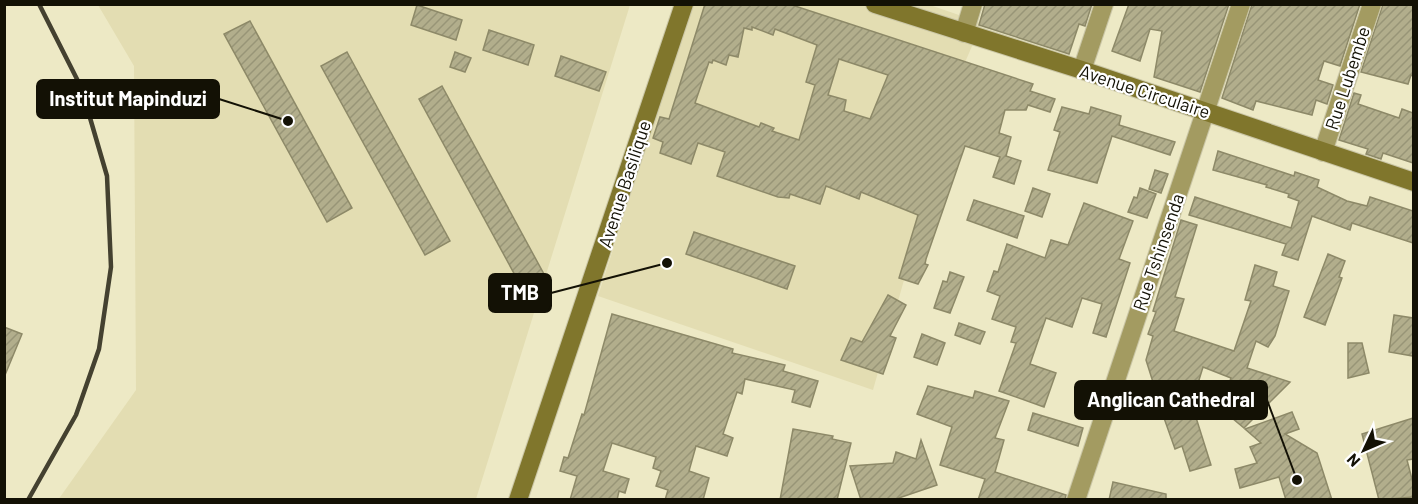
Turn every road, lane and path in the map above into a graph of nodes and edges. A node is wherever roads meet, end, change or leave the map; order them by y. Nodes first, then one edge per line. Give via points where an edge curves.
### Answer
1 (684, 4) edge
2 (875, 4) edge
3 (974, 4) edge
4 (1104, 4) edge
5 (1241, 4) edge
6 (1372, 4) edge
7 (964, 33) junction
8 (1082, 70) junction
9 (1206, 111) junction
10 (1323, 152) junction
11 (1413, 182) edge
12 (518, 500) edge
13 (1076, 500) edge

1 - 12 street, Avenue Basilique
2 - 7 street, Avenue Circulaire
3 - 7 street
4 - 8 street
5 - 9 street, Rue Tshinsenda
6 - 10 street, Rue Lubembe
7 - 8 street, Avenue Circulaire
8 - 9 street, Avenue Circulaire
9 - 10 street, Avenue Circulaire
9 - 13 street, Rue Tshinsenda
10 - 11 street, Avenue Circulaire

